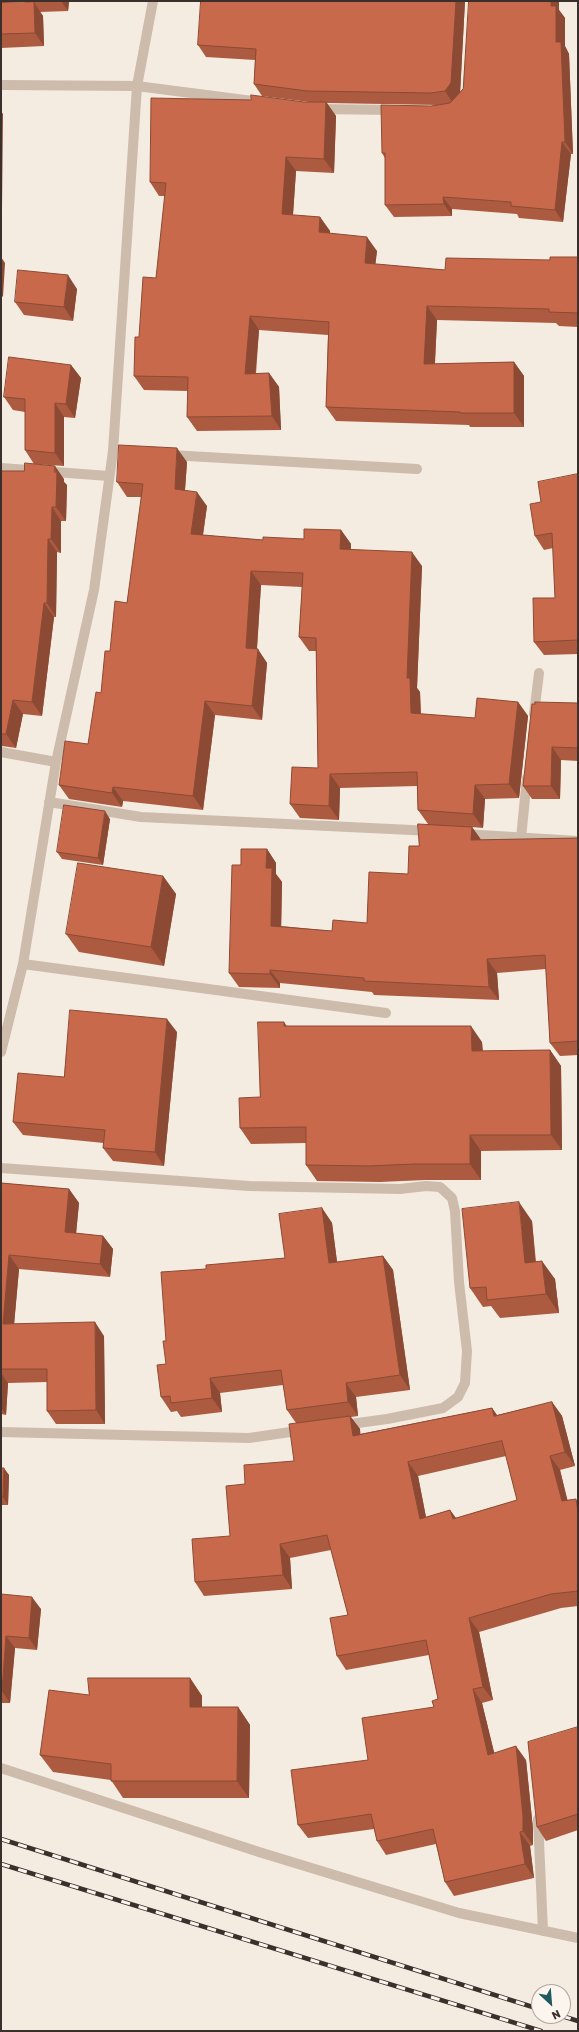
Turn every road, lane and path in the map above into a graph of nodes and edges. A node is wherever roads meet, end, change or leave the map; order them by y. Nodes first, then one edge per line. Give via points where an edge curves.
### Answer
1 (153, 1) edge
2 (1, 85) edge
3 (137, 86) junction
4 (269, 103) edge
5 (307, 108) edge
6 (401, 111) edge
7 (160, 454) edge
8 (1, 468) edge
9 (418, 468) dead end
10 (109, 476) junction
11 (539, 673) dead end
12 (533, 728) edge
13 (1, 752) edge
14 (56, 762) junction
15 (528, 767) edge
16 (49, 802) junction
17 (521, 838) junction
18 (578, 841) edge
19 (23, 964) junction
20 (386, 1013) dead end
21 (1, 1052) edge
22 (1, 1168) edge
23 (333, 1426) edge
24 (318, 1428) edge
25 (1, 1432) edge
26 (1, 1768) edge
27 (537, 1806) edge
28 (543, 1931) junction
29 (578, 1938) edge

1 - 3 street
2 - 3 street
3 - 4 street
3 - 10 street via 117,452
5 - 6 street
7 - 9 street
8 - 10 street
10 - 14 street via 94,590
11 - 12 street
13 - 14 street
14 - 16 street
15 - 17 street
16 - 17 street via 141,817
16 - 19 street
17 - 18 street
19 - 20 street
19 - 21 street
22 - 23 street via 249,1186 440,1187 452,1198 455,1211 459,1282 467,1351 465,1383 458,1398 443,1408
24 - 25 street via 249,1438
26 - 28 street via 259,1852 459,1913
27 - 28 street
28 - 29 street

